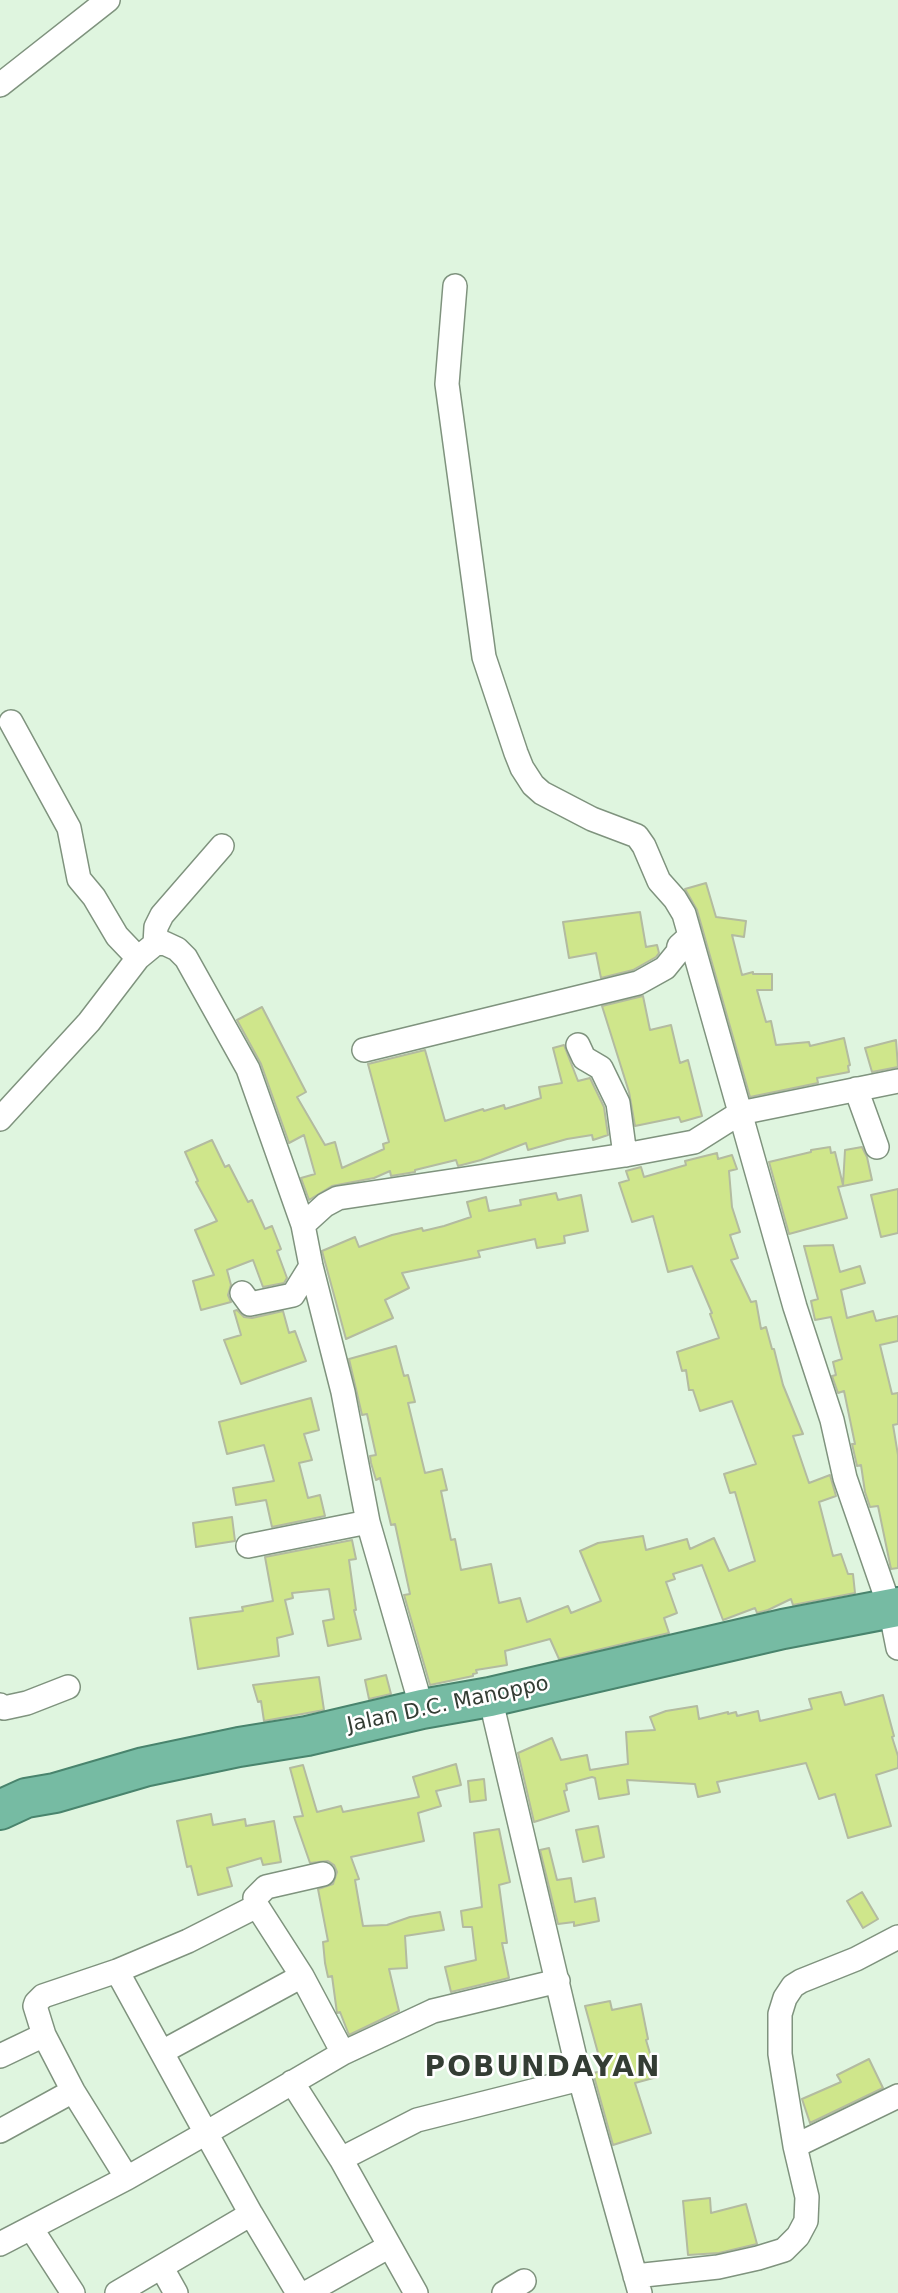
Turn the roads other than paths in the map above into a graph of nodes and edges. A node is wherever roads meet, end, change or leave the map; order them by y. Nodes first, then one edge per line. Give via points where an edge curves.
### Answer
1 (108, 0) edge
2 (0, 85) edge
3 (455, 286) dead end
4 (11, 722) dead end
5 (222, 846) dead end
6 (690, 936) junction
7 (147, 951) junction
8 (579, 1045) dead end
9 (364, 1050) dead end
10 (898, 1081) edge
11 (856, 1089) junction
12 (740, 1113) junction
13 (0, 1119) edge
14 (877, 1147) dead end
15 (625, 1155) junction
16 (303, 1225) junction
17 (311, 1266) junction
18 (242, 1293) dead end
19 (368, 1522) junction
20 (248, 1546) dead end
21 (894, 1607) edge
22 (898, 1648) edge
23 (68, 1687) dead end
24 (490, 1697) junction
25 (0, 1705) edge
26 (422, 1709) junction
27 (0, 1810) edge
28 (323, 1874) dead end
29 (257, 1906) junction
30 (898, 1937) edge
31 (117, 1971) junction
32 (302, 1976) junction
33 (558, 1981) junction
34 (44, 2035) junction
35 (162, 2052) junction
36 (343, 2053) junction
37 (0, 2056) edge
38 (580, 2079) junction
39 (292, 2082) junction
40 (73, 2091) junction
41 (898, 2096) edge
42 (3, 2121) edge
43 (206, 2133) junction
44 (795, 2146) junction
45 (341, 2159) junction
46 (127, 2178) junction
47 (251, 2214) junction
48 (31, 2228) junction
49 (0, 2244) edge
50 (388, 2247) junction
51 (162, 2268) junction
52 (524, 2281) dead end
53 (638, 2285) edge
54 (73, 2293) edge
55 (117, 2293) edge
56 (176, 2293) edge
57 (298, 2293) edge
58 (306, 2293) edge
59 (416, 2293) edge
60 (504, 2293) edge

1 - 2 street
3 - 6 street via 449,399 481,642 516,753 542,793 637,836 659,881 681,908
4 - 7 street via 69,828 79,879 117,936
5 - 7 street via 162,915
6 - 9 street via 664,968 638,983
6 - 12 street
7 - 13 street
7 - 16 street via 163,943 186,958 248,1069
8 - 15 street via 584,1058 601,1068 618,1102
10 - 11 street
11 - 12 street
11 - 14 street
12 - 15 street via 694,1142
12 - 21 street via 832,1420 845,1478
15 - 16 street via 338,1198
16 - 17 street
17 - 18 street via 293,1294 250,1304
17 - 19 street via 343,1392
19 - 20 street
19 - 26 street
21 - 22 street
21 - 24 highway, Jalan D.C. Manoppo
23 - 25 street via 27,1703
24 - 26 highway, Jalan D.C. Manoppo
24 - 33 street
26 - 27 highway, Jalan D.C. Manoppo via 144,1767 26,1798
28 - 29 street via 266,1887 255,1898
29 - 31 street
29 - 32 street
30 - 44 street via 801,1980 785,1998 780,2014 780,2054
31 - 34 street via 39,1998 34,2006
31 - 35 street
32 - 35 street
32 - 36 street
33 - 36 street via 433,2011
33 - 38 street
34 - 37 street
34 - 40 street
35 - 43 street
36 - 39 street
38 - 45 street via 417,2120
38 - 53 street
39 - 43 street
39 - 45 street
40 - 42 street
40 - 46 street
41 - 44 street
43 - 46 street
43 - 47 street
44 - 53 street via 808,2209 798,2236 784,2250
45 - 50 street
46 - 48 street
47 - 51 street
47 - 57 street
48 - 49 street
48 - 54 street
50 - 58 street
50 - 59 street
51 - 55 street
51 - 56 street
52 - 60 street

